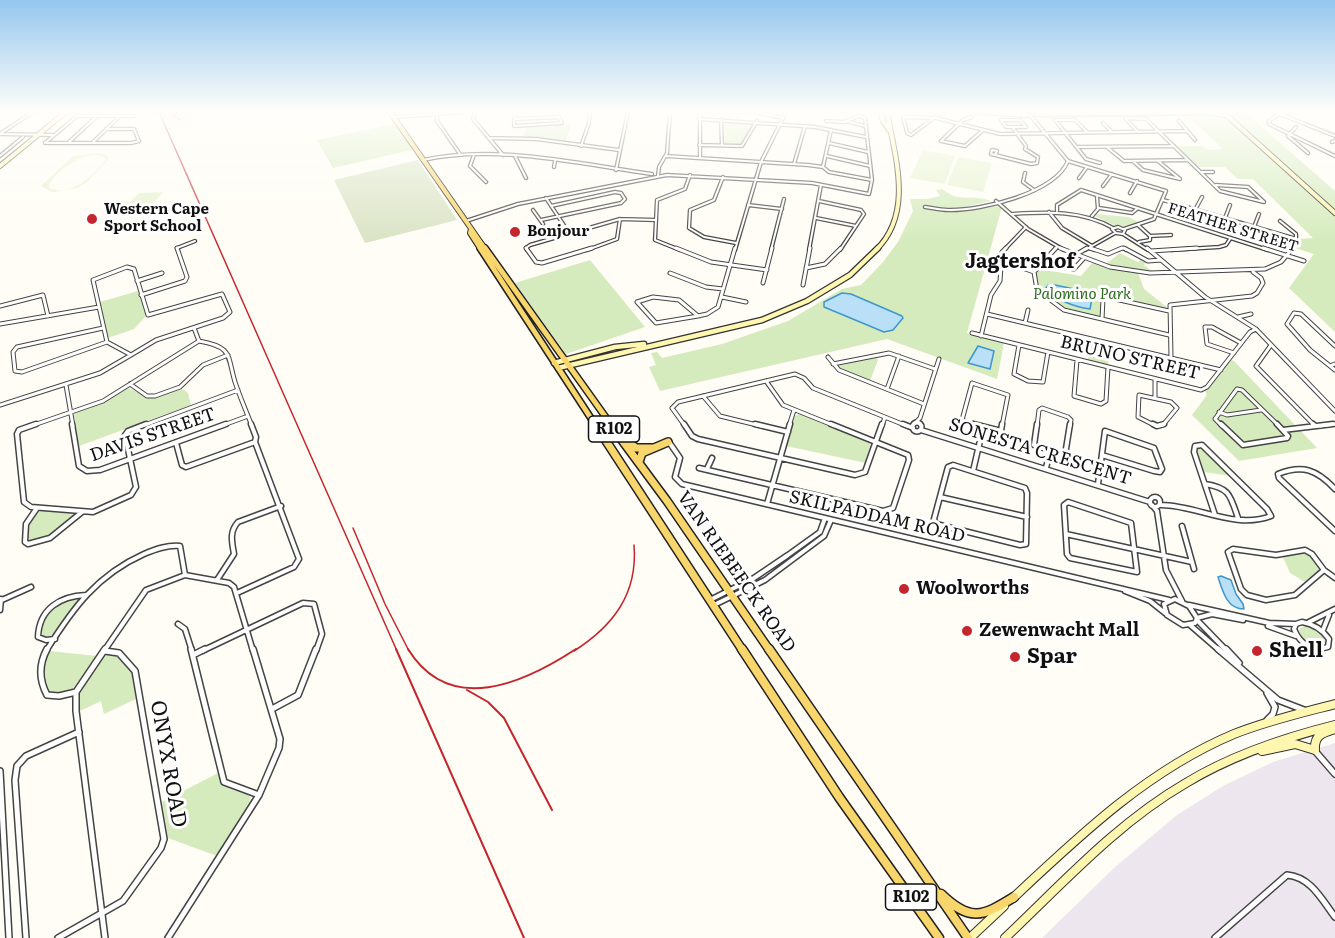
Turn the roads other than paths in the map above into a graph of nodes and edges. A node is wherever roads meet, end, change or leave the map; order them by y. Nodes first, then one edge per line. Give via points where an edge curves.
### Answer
1 (474, 155) edge
2 (13, 156) edge
3 (420, 156) edge
4 (449, 156) edge
5 (515, 156) joint
6 (619, 156) edge
7 (666, 156) joint
8 (764, 156) edge
9 (796, 156) edge
10 (827, 156) joint
11 (869, 156) edge
12 (894, 156) edge
13 (998, 156) edge
14 (1037, 156) edge
15 (1064, 156) edge
16 (1084, 156) edge
17 (1115, 156) edge
18 (1183, 156) edge
19 (1272, 156) edge
20 (699, 158) joint
21 (423, 160) junction
22 (1188, 160) junction
23 (555, 161) junction
24 (1068, 161) junction
25 (1132, 161) junction
26 (1157, 161) junction
27 (761, 162) junction
28 (1100, 163) dead end
29 (794, 164) junction
30 (0, 166) edge
31 (870, 166) junction
32 (554, 167) dead end
33 (823, 167) junction
34 (1088, 167) junction
35 (616, 170) junction
36 (1200, 172) junction
37 (1213, 172) dead end
38 (635, 173) junction
39 (1026, 173) dead end
40 (652, 174) dead end
41 (1112, 174) junction
42 (690, 175) junction
43 (658, 176) junction
44 (723, 177) junction
45 (526, 178) dead end
46 (1079, 178) dead end
47 (640, 179) junction
48 (755, 179) junction
49 (872, 180) junction
50 (1137, 182) junction
51 (486, 183) dead end
52 (821, 185) junction
53 (1216, 185) junction
54 (1223, 185) junction
55 (1103, 186) dead end
56 (1034, 190) junction
57 (1130, 193) dead end
58 (1231, 195) junction
59 (1097, 197) junction
60 (1202, 197) dead end
61 (546, 198) junction
62 (784, 199) dead end
63 (1163, 200) junction
64 (819, 201) junction
65 (996, 201) junction
66 (748, 205) junction
67 (1230, 205) dead end
68 (551, 206) junction
69 (925, 207) dead end
70 (1099, 208) junction
71 (1138, 208) junction
72 (782, 209) junction
73 (533, 210) dead end
74 (1196, 210) junction
75 (1058, 211) junction
76 (1049, 212) junction
77 (1335, 213) edge
78 (1011, 214) junction
79 (1260, 214) dead end
80 (1156, 215) junction
81 (558, 216) junction
82 (1091, 216) junction
83 (816, 218) junction
84 (1224, 218) junction
85 (620, 219) junction
86 (541, 220) junction
87 (655, 220) junction
88 (466, 221) junction
89 (1280, 221) dead end
90 (543, 224) dead end
91 (1137, 225) junction
92 (856, 226) junction
93 (1026, 227) junction
94 (1254, 227) junction
95 (1113, 228) junction
96 (471, 229) junction
97 (1123, 232) junction
98 (569, 233) junction
99 (1116, 233) junction
100 (1171, 235) dead end
101 (1150, 236) junction
102 (1230, 238) junction
103 (1296, 239) junction
104 (195, 241) dead end
105 (1138, 242) junction
106 (736, 243) junction
107 (1057, 247) junction
108 (1090, 247) junction
109 (1150, 251) junction
110 (1076, 255) junction
111 (1287, 255) junction
112 (1084, 258) junction
113 (1161, 260) junction
114 (1002, 261) junction
115 (1304, 261) dead end
116 (1041, 264) junction
117 (730, 265) junction
118 (806, 268) junction
119 (767, 270) junction
120 (1252, 271) junction
121 (1034, 272) junction
122 (1174, 272) junction
123 (162, 273) dead end
124 (670, 273) dead end
125 (137, 281) junction
126 (764, 283) dead end
127 (803, 285) dead end
128 (723, 289) junction
129 (141, 295) junction
130 (722, 297) junction
131 (1210, 301) junction
132 (746, 302) dead end
133 (0, 306) edge
134 (99, 307) junction
135 (1028, 310) dead end
136 (1169, 311) junction
137 (987, 314) junction
138 (1251, 314) dead end
139 (48, 316) junction
140 (698, 316) junction
141 (1238, 318) junction
142 (1102, 319) junction
143 (1025, 323) junction
144 (0, 324) edge
145 (103, 328) junction
146 (194, 328) junction
147 (1257, 329) junction
148 (972, 333) dead end
149 (1169, 334) junction
150 (981, 336) junction
151 (199, 341) junction
152 (106, 342) junction
153 (1241, 343) junction
154 (1019, 345) junction
155 (1272, 345) junction
156 (1335, 346) edge
157 (1048, 352) junction
158 (1234, 353) junction
159 (130, 355) junction
160 (228, 355) junction
161 (899, 356) junction
162 (828, 357) dead end
163 (1171, 357) junction
164 (939, 359) dead end
165 (1077, 360) junction
166 (565, 363) junction
167 (833, 364) junction
168 (556, 365) junction
169 (1333, 365) edge
170 (1108, 367) junction
171 (935, 369) junction
172 (1221, 370) junction
173 (1335, 370) edge
174 (1155, 379) junction
175 (766, 381) junction
176 (66, 384) junction
177 (130, 384) junction
178 (887, 389) junction
179 (238, 390) junction
180 (702, 396) junction
181 (1155, 398) junction
182 (924, 404) junction
183 (2, 405) edge
184 (794, 410) junction
185 (1261, 410) junction
186 (1335, 411) edge
187 (70, 412) junction
188 (1219, 412) junction
189 (248, 416) junction
190 (885, 417) junction
191 (920, 418) junction
192 (1335, 424) edge
193 (611, 426) junction
194 (914, 426) junction
195 (1315, 426) junction
196 (921, 427) junction
197 (983, 429) junction
198 (1283, 429) junction
199 (788, 432) junction
200 (930, 432) joint
201 (255, 442) junction
202 (668, 442) joint
203 (176, 443) junction
204 (876, 443) junction
205 (979, 447) junction
206 (652, 448) junction
207 (1050, 451) junction
208 (1102, 455) junction
209 (712, 458) dead end
210 (780, 458) junction
211 (130, 459) junction
212 (639, 463) junction
213 (699, 468) dead end
214 (1046, 468) junction
215 (707, 469) junction
216 (973, 471) junction
217 (1098, 484) junction
218 (1205, 484) junction
219 (773, 485) junction
220 (1335, 489) edge
221 (940, 497) junction
222 (1151, 502) junction
223 (767, 504) junction
224 (281, 506) junction
225 (1159, 506) junction
226 (38, 507) junction
227 (82, 511) junction
228 (1215, 515) junction
229 (1027, 517) junction
230 (1238, 518) junction
231 (828, 519) junction
232 (1182, 526) dead end
233 (1334, 528) edge
234 (1066, 534) junction
235 (1135, 549) junction
236 (1163, 555) junction
237 (1192, 562) junction
238 (1194, 568) dead end
239 (1324, 570) junction
240 (185, 575) junction
241 (1335, 578) edge
242 (217, 580) junction
243 (31, 587) dead end
244 (1173, 587) junction
245 (1116, 588) junction
246 (237, 593) junction
247 (731, 594) junction
248 (87, 596) junction
249 (1, 599) edge
250 (1170, 600) junction
251 (1182, 601) junction
252 (712, 603) junction
253 (1189, 605) junction
254 (1335, 609) edge
255 (0, 610) edge
256 (1329, 614) junction
257 (1167, 615) junction
258 (1197, 619) junction
259 (1308, 622) junction
260 (178, 624) dead end
261 (1296, 624) junction
262 (1190, 626) junction
263 (248, 629) junction
264 (1323, 630) junction
265 (1296, 636) junction
266 (1328, 636) junction
267 (1335, 638) edge
268 (55, 639) junction
269 (1332, 645) edge
270 (104, 651) junction
271 (193, 655) junction
272 (1243, 668) junction
273 (1262, 686) junction
274 (76, 692) junction
275 (1335, 705) edge
276 (273, 709) junction
277 (1308, 711) junction
278 (1259, 725) junction
279 (1335, 727) edge
280 (79, 732) junction
281 (1315, 750) junction
282 (1241, 755) junction
283 (0, 771) edge
284 (1335, 774) edge
285 (259, 795) junction
286 (926, 878) junction
287 (1014, 897) junction
288 (102, 913) junction
289 (1335, 917) edge
290 (9, 938) edge
291 (26, 938) edge
292 (58, 938) edge
293 (105, 938) edge
294 (168, 938) edge
295 (939, 938) edge
296 (969, 938) edge
297 (1005, 938) edge
298 (1215, 938) edge

1 - 51 street via 470,166
2 - 30 street
3 - 21 main road, VAN RIEBEECK ROAD / R102
4 - 21 street
5 - 23 street
5 - 45 street
6 - 35 street
7 - 20 street
7 - 43 street
8 - 27 street
9 - 29 street
10 - 31 street
10 - 33 street
11 - 31 street
12 - 166 street via 899,205 890,232 867,262 829,289 788,310 712,333
13 - 14 street via 1037,163
15 - 24 street
16 - 28 street
17 - 25 street
18 - 22 street
19 - 77 main road
20 - 27 street
21 - 88 main road, VAN RIEBEECK ROAD / R102
22 - 26 street
22 - 36 street
23 - 32 street
23 - 35 street
24 - 34 street
24 - 56 street via 1053,183
25 - 26 street
25 - 26 street via 1141,169 1180,179
27 - 29 street
27 - 48 street
29 - 33 street
31 - 49 street
33 - 49 street via 829,172
34 - 41 street
34 - 46 street
35 - 38 street
36 - 37 street
36 - 53 street
38 - 40 street
38 - 47 street
39 - 56 street via 1023,183
41 - 50 street
41 - 55 street
42 - 43 street
42 - 44 street
42 - 87 street via 685,189 657,200
43 - 47 street
44 - 48 street
44 - 106 street via 714,200 690,210 688,228
47 - 61 street
48 - 52 street
48 - 66 street
49 - 52 street via 871,192 864,194
50 - 57 street
50 - 63 street via 1166,191
52 - 64 street
53 - 54 street
53 - 58 street
54 - 58 street
54 - 58 street via 1248,187 1264,202
56 - 65 street
59 - 70 street
59 - 71 street, FEATHER STREET
59 - 75 street, FEATHER STREET via 1078,190 1057,205
60 - 74 street
61 - 68 street
61 - 88 street
62 - 72 street
63 - 74 street
63 - 80 street
64 - 83 street
64 - 92 street via 862,210 864,214
65 - 69 street via 952,210
65 - 78 street
66 - 72 street
66 - 106 street
67 - 84 street
68 - 81 street
68 - 81 street via 615,192 625,199
70 - 71 street via 1131,213
70 - 82 street
71 - 80 street, FEATHER STREET
72 - 119 street
73 - 86 street
74 - 84 street
75 - 76 street
75 - 82 street
76 - 78 street
76 - 108 street via 1066,232
78 - 93 street
79 - 94 street
80 - 91 street
80 - 102 street, FEATHER STREET
81 - 86 street
81 - 98 street
82 - 95 street
83 - 92 street
83 - 118 street
84 - 94 street
85 - 87 street
85 - 98 street
85 - 98 street via 617,239 610,243 542,263 536,262 526,248
86 - 90 street
87 - 117 street via 654,239 658,243
88 - 96 main road, VAN RIEBEECK ROAD / R102
89 - 103 street via 1297,235
91 - 97 street
91 - 101 street
92 - 118 street via 830,258 818,267
93 - 107 street
93 - 114 street via 1002,252
94 - 103 street
95 - 97 street
95 - 99 street
96 - 166 main road, VAN RIEBEECK ROAD / R102
96 - 168 main road, VAN RIEBEECK ROAD / R102
97 - 99 street
97 - 105 street
99 - 108 street
100 - 101 street
101 - 105 street via 1150,240
102 - 109 street via 1219,247
102 - 111 street, FEATHER STREET
103 - 111 street
104 - 129 street via 177,248 185,281
105 - 109 street
106 - 117 street
107 - 110 street
107 - 116 street
108 - 110 street
108 - 113 street via 1107,254 1123,248 1148,261
109 - 113 street
110 - 112 street
111 - 115 street, FEATHER STREET
111 - 120 street via 1277,265
112 - 116 street via 1074,269
112 - 122 street via 1134,272
113 - 122 street
114 - 121 street
114 - 137 street via 1000,281 991,295
116 - 121 street
117 - 119 street
117 - 128 street
118 - 127 street
119 - 126 street
120 - 122 street
120 - 131 street via 1263,282 1255,295
121 - 142 street via 1038,291 1062,309
122 - 131 street
123 - 125 street
124 - 128 street
125 - 129 street
125 - 134 street via 134,269 129,267 96,277 93,280
128 - 130 street
129 - 146 street via 148,315 153,315 222,294 229,314
130 - 132 street
130 - 140 street via 712,313
131 - 136 street via 1173,303
131 - 141 street
133 - 139 street via 43,295
134 - 139 street
134 - 145 street
135 - 143 street
136 - 142 street via 1106,297
136 - 149 street
137 - 143 street
137 - 150 street
138 - 141 street
139 - 144 street
140 - 140 street via 655,323 637,302 660,295 693,307
141 - 147 street
142 - 149 street
143 - 163 street
145 - 152 street
145 - 152 street via 17,347 13,351 15,371 34,369
146 - 151 street
146 - 159 street via 156,340
147 - 153 street, BRUNO STREET
147 - 155 street
148 - 150 street, BRUNO STREET
149 - 163 street
150 - 154 street, BRUNO STREET
151 - 160 street via 220,346
151 - 177 street
152 - 159 street
153 - 158 street, BRUNO STREET
153 - 158 street via 1205,327 1207,344
154 - 157 street, BRUNO STREET
154 - 157 street via 1014,374 1021,379 1043,382
155 - 186 street
155 - 195 street via 1256,366
156 - 169 street via 1299,313 1294,313 1287,324 1310,350
157 - 165 street, BRUNO STREET
158 - 172 street, BRUNO STREET
159 - 176 street via 100,373
160 - 177 street via 207,363 184,384 159,395 147,396
160 - 179 street
161 - 167 street via 887,352
161 - 171 street
161 - 178 street
162 - 167 street
163 - 172 street
164 - 171 street
165 - 170 street, BRUNO STREET
165 - 170 street via 1074,396 1101,404 1106,401
166 - 168 street
166 - 193 main road, VAN RIEBEECK ROAD / R102
167 - 178 street
168 - 252 main road, VAN RIEBEECK ROAD / R102
169 - 173 street
170 - 174 street, BRUNO STREET
171 - 182 street
172 - 174 street, BRUNO STREET via 1203,390
174 - 181 street
175 - 180 street
175 - 184 street via 780,403
175 - 190 street via 800,375 813,388
176 - 183 street
176 - 187 street, DAVIS STREET
177 - 187 street via 103,400
178 - 182 street
179 - 189 street
179 - 211 street via 130,429 125,434
180 - 199 street via 720,416
180 - 210 street via 672,407 694,437
181 - 181 street via 1138,396 1137,417 1160,427 1177,407
182 - 191 street
184 - 199 street
184 - 204 street
185 - 188 street via 1227,415
185 - 188 street via 1239,389
185 - 198 street
187 - 211 street, DAVIS STREET via 82,470 100,470
187 - 226 street via 18,433 24,502
188 - 198 street via 1215,419 1243,445 1287,438
189 - 201 street
189 - 203 street, DAVIS STREET
190 - 194 street
190 - 204 street
191 - 194 street
191 - 196 street
192 - 195 street
193 - 206 main road via 631,446
193 - 212 main road, VAN RIEBEECK ROAD / R102
194 - 196 street
195 - 198 street
196 - 200 street, SONESTA CRESCENT
197 - 197 street via 961,419 972,383 1003,392 1009,398 1002,430
197 - 205 street
199 - 210 street
200 - 205 street, SONESTA CRESCENT
201 - 203 street via 188,467 182,465
201 - 224 street
202 - 206 main road
202 - 223 street, SKILPADDAM ROAD via 681,459 675,477 678,483
203 - 211 street, DAVIS STREET
204 - 210 street via 861,474
204 - 219 street via 909,458 891,510
205 - 214 street, SONESTA CRESCENT
205 - 216 street
206 - 212 main road via 642,453
207 - 207 street via 1067,453 1071,420 1042,408 1034,444
207 - 214 street
208 - 208 street via 1104,433 1112,432 1155,448 1162,469 1158,472
208 - 217 street
209 - 215 street
210 - 219 street
211 - 227 street via 134,493 95,511
212 - 247 main road, VAN RIEBEECK ROAD / R102
213 - 215 street
214 - 217 street, SONESTA CRESCENT
215 - 219 street
216 - 221 street via 949,466
216 - 229 street via 1025,488
217 - 222 street, SONESTA CRESCENT
218 - 228 street
218 - 230 street via 1227,490
218 - 230 street via 1194,452 1198,445 1205,447 1270,513 1269,518 1257,521
219 - 223 street
220 - 233 street via 1312,468 1278,474
221 - 229 street
221 - 229 street via 934,520 937,525 1020,545 1028,543
222 - 225 street
222 - 225 street, SONESTA CRESCENT
223 - 231 street, SKILPADDAM ROAD
224 - 242 street via 233,526 234,556
224 - 246 street via 300,557 298,562
225 - 228 street
225 - 236 street
226 - 227 street
226 - 227 street via 25,526 28,544 39,543 66,528
228 - 230 street
231 - 245 street, SKILPADDAM ROAD
231 - 247 street via 826,533 820,539 765,580
232 - 237 street
234 - 235 street
234 - 235 street via 1070,558 1130,573 1138,571
234 - 235 street via 1064,504 1068,502 1129,521
235 - 236 street
236 - 237 street
236 - 244 street
237 - 238 street
239 - 239 street via 1305,550 1276,555 1238,549 1228,552 1241,589 1259,598 1273,600 1295,595
239 - 241 street
240 - 242 street
240 - 248 street via 180,546 172,544 105,576
240 - 270 street via 146,590
242 - 246 street via 231,585
243 - 249 street
244 - 250 street
244 - 251 street
245 - 250 street, SKILPADDAM ROAD
245 - 257 street, SKILPADDAM ROAD via 1150,601
246 - 263 street
247 - 252 street
247 - 286 main road, VAN RIEBEECK ROAD / R102
248 - 268 street
248 - 268 street via 66,598 42,614 38,637
249 - 255 street
250 - 251 street, SKILPADDAM ROAD
250 - 257 street via 1164,604
251 - 253 street
252 - 295 main road, VAN RIEBEECK ROAD / R102 via 839,797
253 - 258 street
253 - 261 street via 1257,621
254 - 256 street
256 - 259 street
256 - 264 street
257 - 262 street, SKILPADDAM ROAD
258 - 262 street
258 - 265 street via 1220,615 1276,627
258 - 272 street
259 - 261 street
259 - 264 street
260 - 271 street via 185,629
261 - 265 street
262 - 272 street, SKILPADDAM ROAD
263 - 271 street
263 - 276 street
263 - 276 street via 303,603 312,602 316,607 322,634 304,683 298,695
264 - 266 street
265 - 269 street via 1316,649
266 - 267 street
266 - 269 street
268 - 274 street via 41,662 44,693 52,697
270 - 274 street
270 - 288 street, ONYX ROAD via 119,653 135,671 165,837 128,896
271 - 285 street via 224,782
272 - 273 street
273 - 277 street via 1284,704
273 - 278 street via 1275,707 1273,714
274 - 280 street
275 - 277 street
276 - 285 street via 280,743
277 - 278 street
278 - 287 street via 1215,743 1137,790 1100,818
279 - 281 street via 1314,739
279 - 282 main road via 1289,737
280 - 288 street
280 - 291 street via 19,762 15,780
281 - 282 main road via 1286,743
281 - 284 street
282 - 297 main road via 1199,776 1133,821
283 - 290 street
285 - 294 street
286 - 287 main road via 951,904 969,914 988,913
286 - 296 main road, VAN RIEBEECK ROAD / R102
287 - 296 street
288 - 292 street, ONYX ROAD
288 - 293 street
289 - 298 street via 1308,882 1287,875

